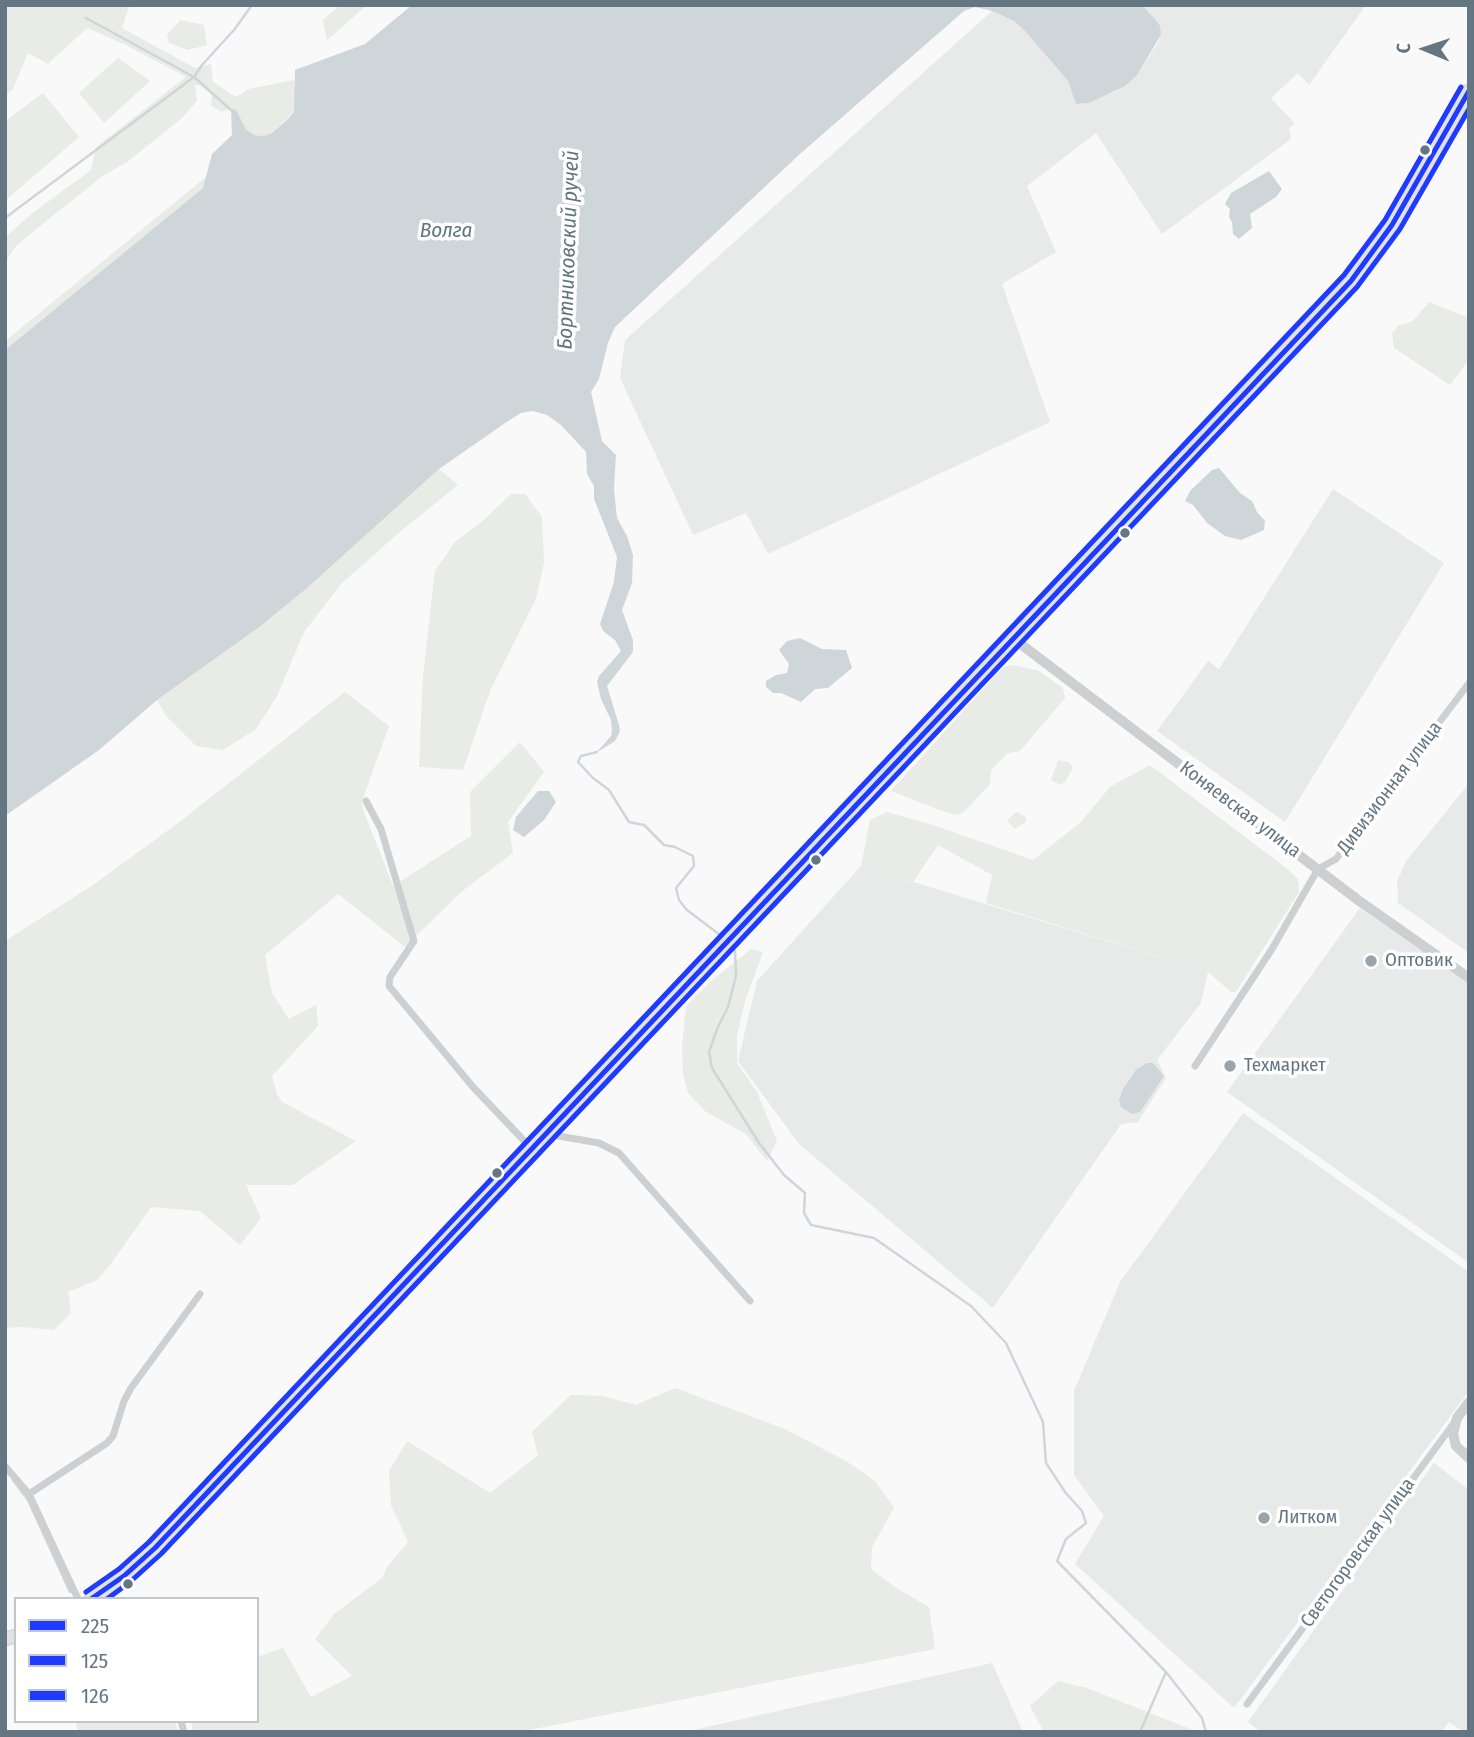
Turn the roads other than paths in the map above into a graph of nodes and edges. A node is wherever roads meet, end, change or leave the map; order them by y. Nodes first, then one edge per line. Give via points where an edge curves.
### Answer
1 (1469, 91) edge
2 (1014, 639) junction
3 (1469, 683) edge
4 (366, 801) dead end
5 (1318, 869) junction
6 (1469, 978) edge
7 (1195, 1066) dead end
8 (546, 1134) junction
9 (532, 1149) junction
10 (200, 1294) dead end
11 (750, 1301) dead end
12 (1469, 1402) edge
13 (1457, 1418) junction
14 (1469, 1458) edge
15 (6, 1466) edge
16 (29, 1494) junction
17 (77, 1597) edge
18 (94, 1597) edge
19 (1247, 1704) dead end

1 - 2 main road via 1392,225 1352,281
2 - 5 street, Коняевская улица
2 - 8 main road
3 - 5 street, Дивизионная улица via 1336,859
4 - 9 street via 381,829 414,941 389,986
5 - 6 street, Коняевская улица
5 - 7 street, Дивизионная улица
8 - 9 main road
8 - 11 street via 599,1143 620,1153
9 - 18 main road via 155,1548
10 - 16 street via 131,1388 113,1436
12 - 13 street, Светогоровская улица
13 - 14 street via 1454,1440
13 - 19 street, Светогоровская улица
15 - 16 street
16 - 17 street

